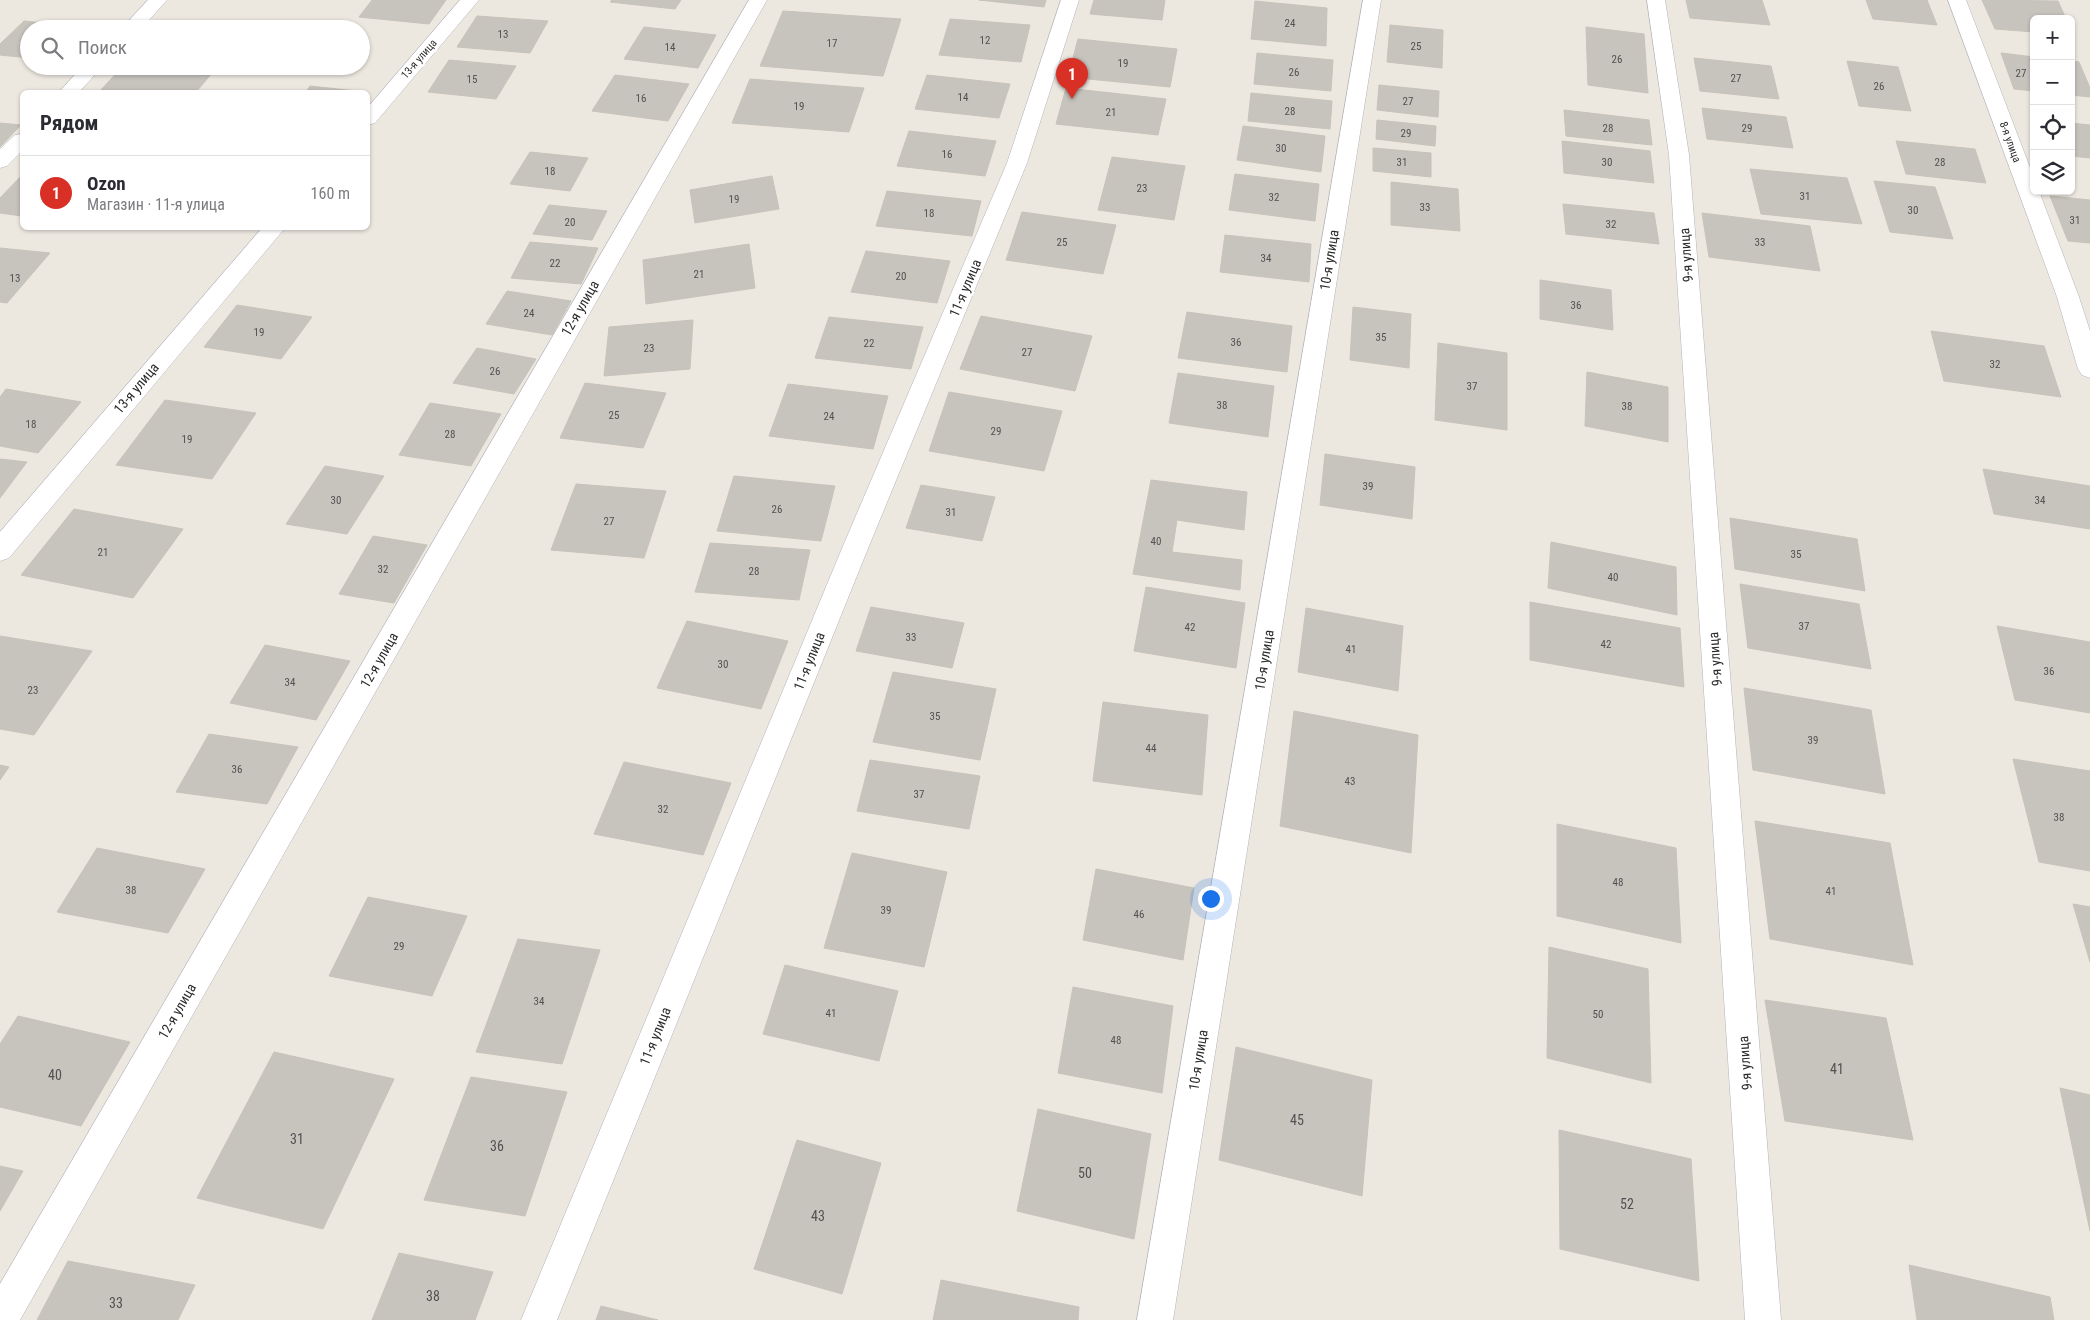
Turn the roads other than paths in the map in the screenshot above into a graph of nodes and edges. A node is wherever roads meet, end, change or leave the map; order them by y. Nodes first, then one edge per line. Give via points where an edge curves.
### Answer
1 (158, 0) edge
2 (470, 0) edge
3 (758, 0) edge
4 (1070, 0) edge
5 (1372, 0) edge
6 (1656, 0) edge
7 (1957, 0) edge
8 (139, 20) edge
9 (85, 75) edge
10 (70, 90) edge
11 (370, 117) edge
12 (20, 142) edge
13 (0, 161) edge
14 (272, 230) edge
15 (2090, 369) edge
16 (0, 550) edge
17 (0, 1319) edge
18 (539, 1320) edge
19 (1155, 1320) edge
20 (1763, 1320) edge

1 - 8 street
2 - 11 street, 13-я улица
3 - 17 street, 12-я улица
4 - 18 street, 11-я улица via 1017,163 856,546
5 - 19 street, 10-я улица
6 - 20 street, 9-я улица via 1679,155
7 - 15 street, 8-я улица via 2068,297
9 - 10 street
12 - 13 street
14 - 16 street, 13-я улица

